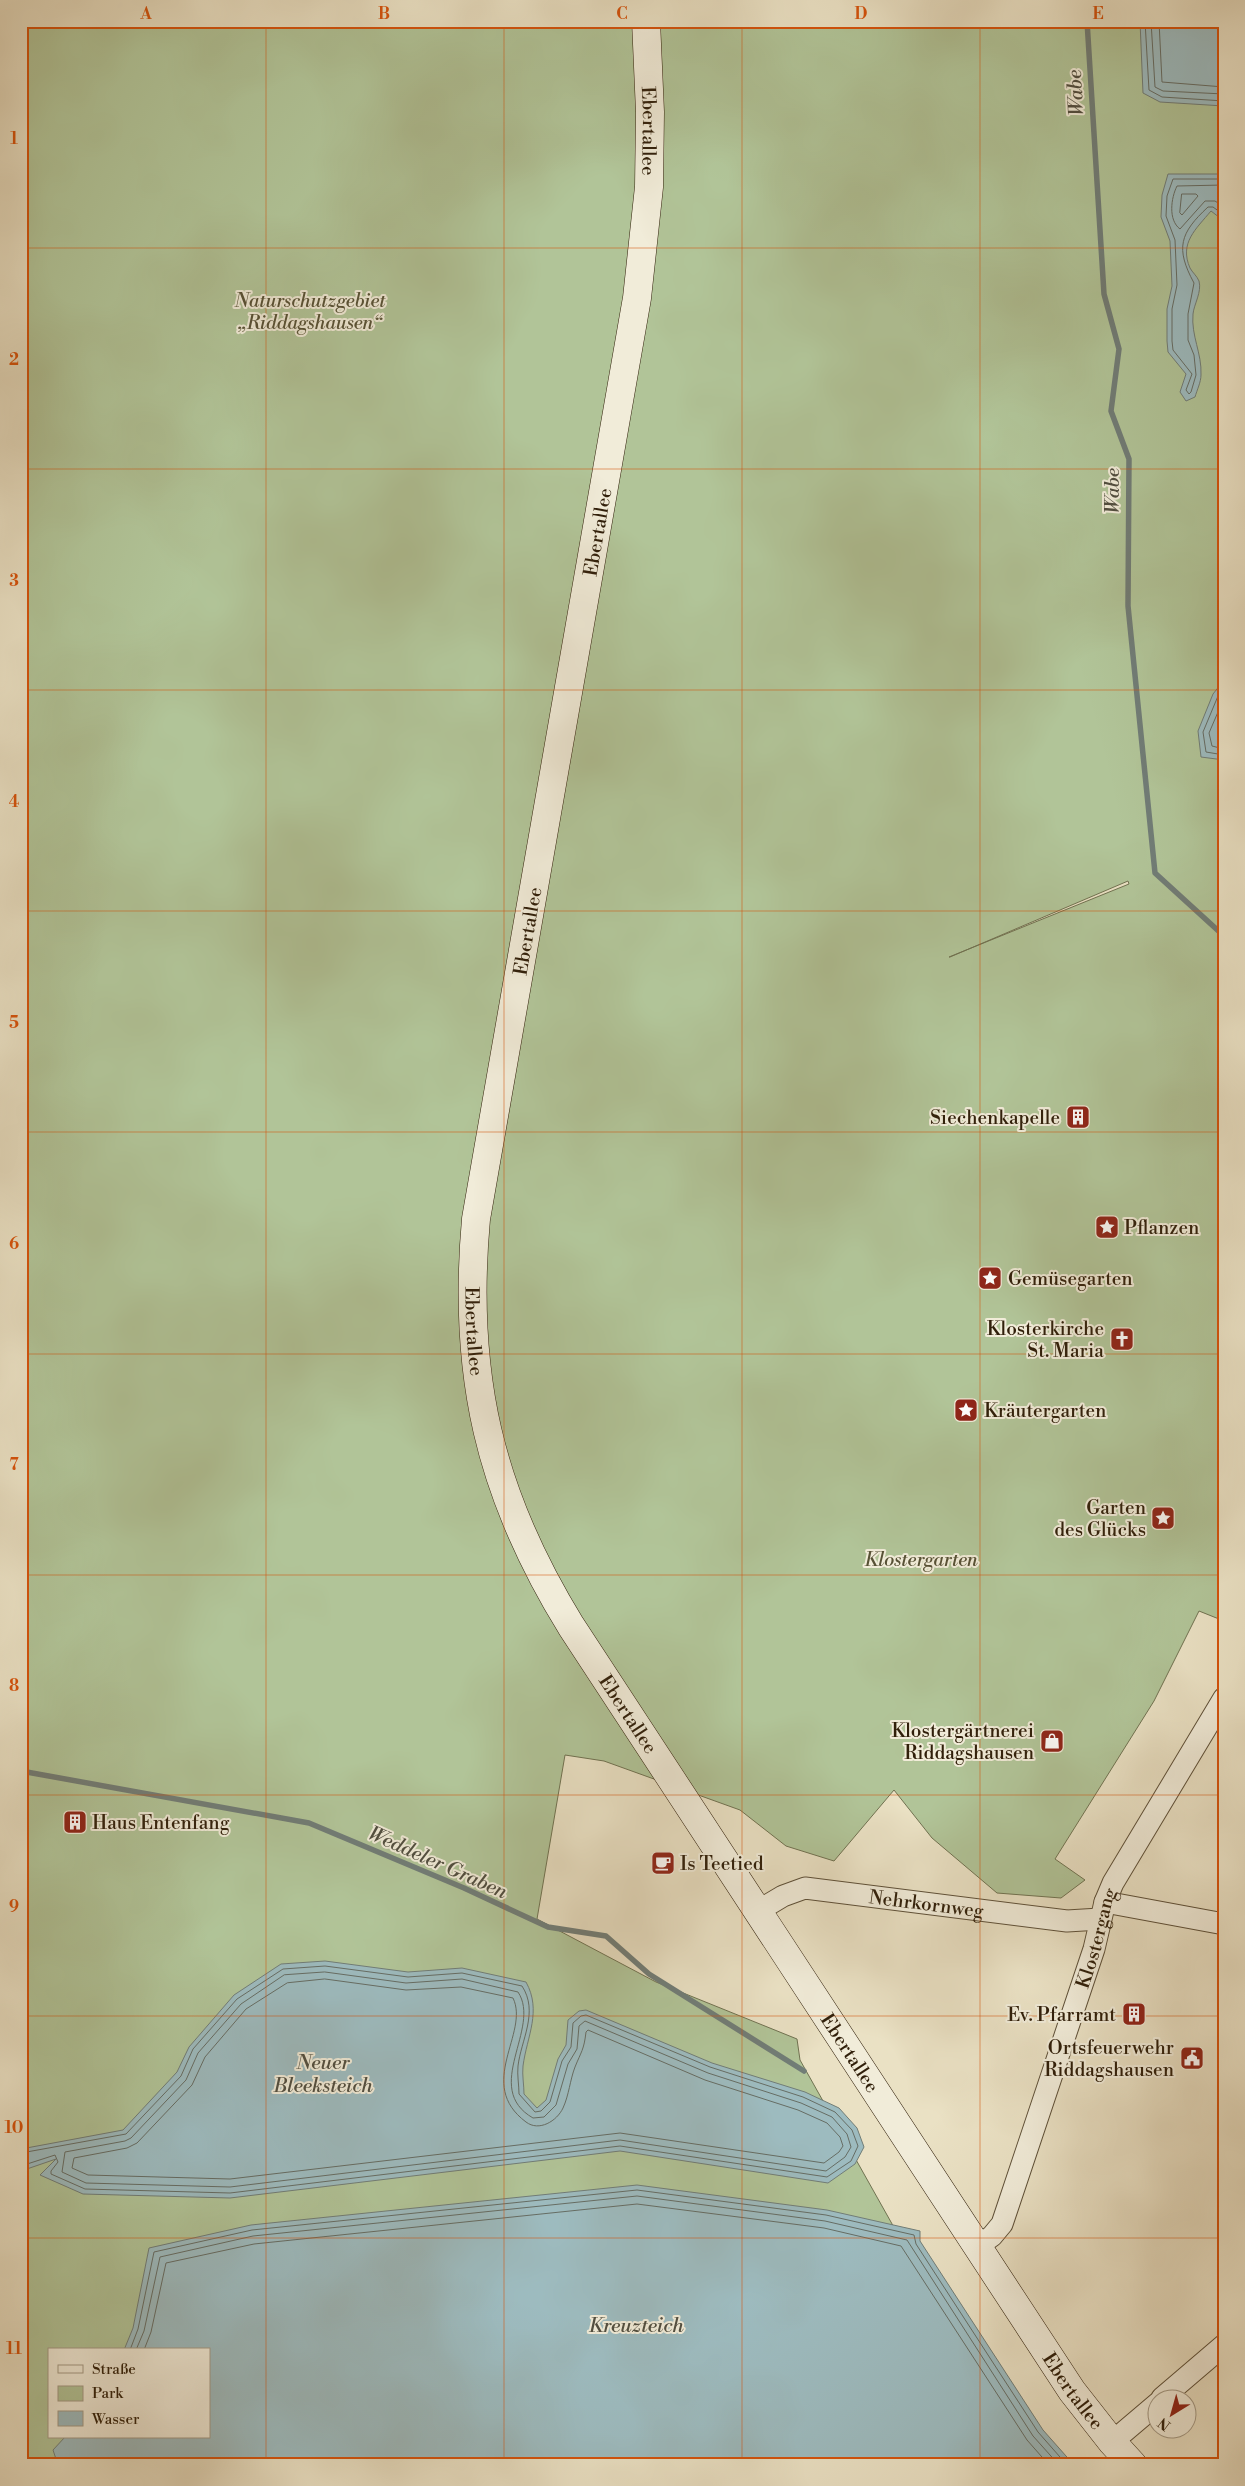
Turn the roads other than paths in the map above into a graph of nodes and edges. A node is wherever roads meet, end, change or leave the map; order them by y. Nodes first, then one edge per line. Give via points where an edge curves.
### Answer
1 (646, 21) edge
2 (1224, 1698) edge
3 (758, 1911) junction
4 (1103, 1911) junction
5 (1224, 1924) edge
6 (978, 2246) junction
7 (1221, 2350) edge
8 (1174, 2388) edge
9 (1148, 2411) edge
10 (1112, 2442) junction
11 (1133, 2465) edge

1 - 3 main road, Ebertallee via 649,187 637,298 481,1185 472,1267 473,1343 493,1454 533,1560 571,1626
2 - 4 street, Klostergang via 1113,1883
3 - 4 street, Nehrkornweg via 805,1888 1067,1921
3 - 6 main road, Ebertallee
4 - 5 street, Nehrkornweg
4 - 6 street, Klostergang via 1094,1949 1002,2224
6 - 10 main road, Ebertallee via 1072,2391
7 - 8 street
9 - 10 street
10 - 11 main road, Ebertallee

